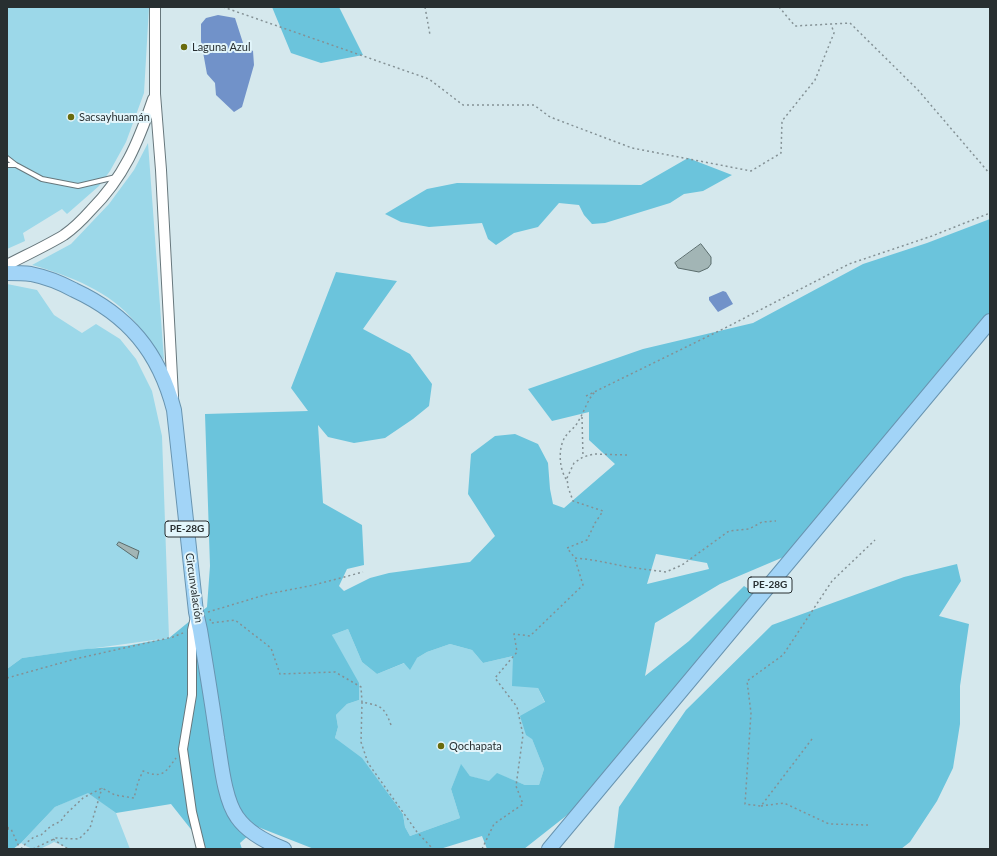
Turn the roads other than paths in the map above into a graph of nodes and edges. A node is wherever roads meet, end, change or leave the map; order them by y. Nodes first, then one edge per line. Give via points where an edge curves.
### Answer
1 (156, 7) edge
2 (155, 94) junction
3 (7, 158) edge
4 (7, 165) edge
5 (16, 166) junction
6 (119, 176) junction
7 (7, 265) edge
8 (7, 272) edge
9 (990, 321) edge
10 (174, 410) junction
11 (202, 612) junction
12 (201, 849) edge
13 (284, 849) edge
14 (549, 849) edge

1 - 2 street
2 - 6 street via 138,140
2 - 10 street
3 - 5 lane
4 - 5 lane
5 - 6 lane via 42,179 78,186
6 - 7 street via 106,195 64,234
8 - 10 highway, Circunvalación / PE-28G via 49,279 104,305 138,336 148,350 167,388
9 - 14 highway, PE-28G
10 - 11 highway, Circunvalación / PE-28G
11 - 12 street via 192,630 192,695 183,748 192,812
11 - 13 highway, Circunvalación / PE-28G via 200,630 228,797 236,816 248,831

